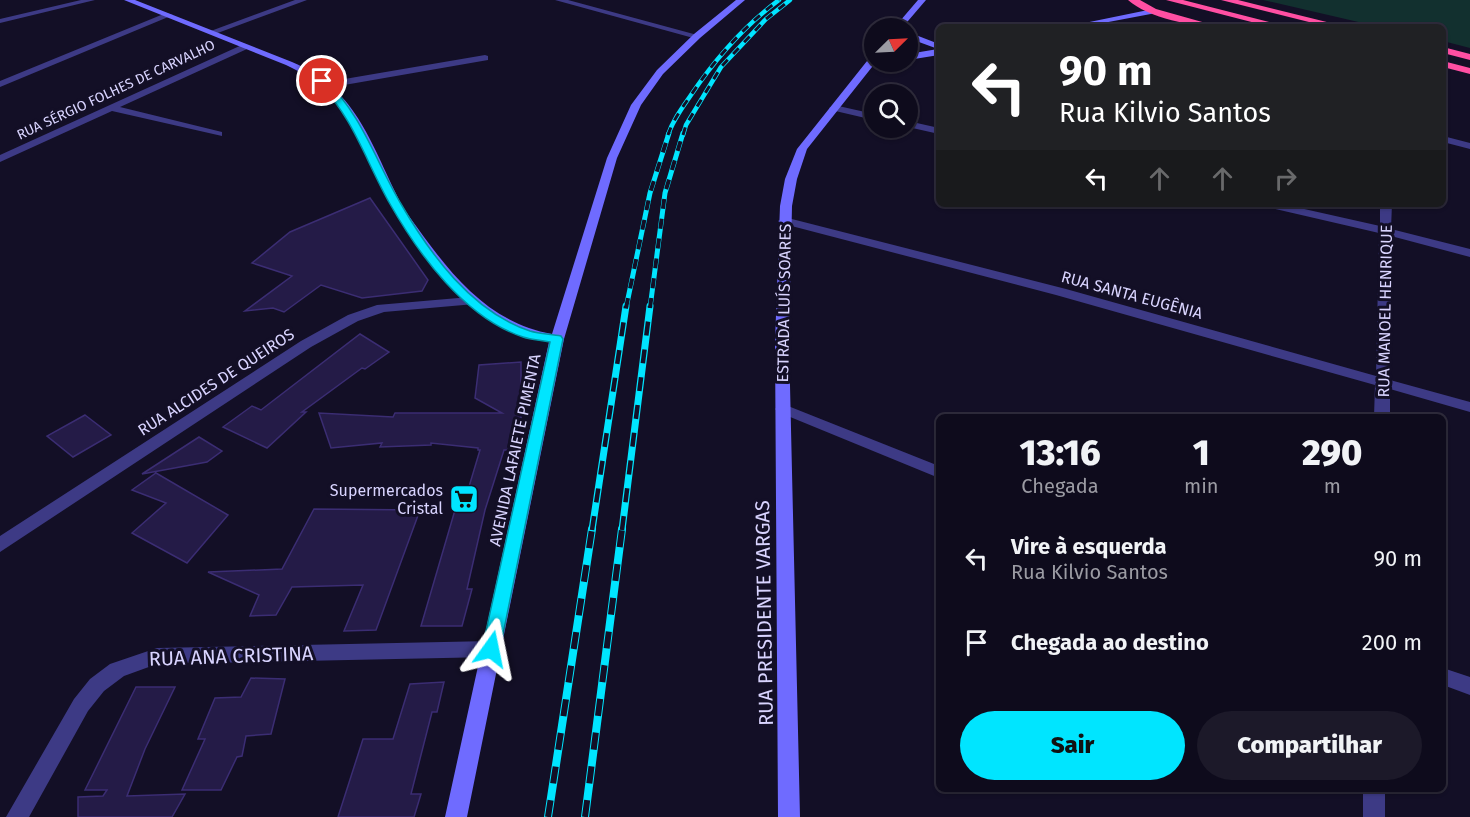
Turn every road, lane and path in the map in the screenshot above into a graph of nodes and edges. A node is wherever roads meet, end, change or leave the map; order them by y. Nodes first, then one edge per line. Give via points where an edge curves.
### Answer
1 (91, 0) edge
2 (128, 0) edge
3 (303, 0) edge
4 (559, 0) edge
5 (741, 0) edge
6 (922, 0) edge
7 (1133, 0) edge
8 (1171, 0) edge
9 (1209, 0) edge
10 (1226, 0) edge
11 (1153, 11) junction
12 (169, 15) junction
13 (907, 18) edge
14 (0, 21) edge
15 (1085, 24) edge
16 (1203, 24) edge
17 (1271, 24) edge
18 (1312, 24) edge
19 (1329, 24) edge
20 (212, 32) junction
21 (697, 36) junction
22 (918, 40) edge
23 (244, 46) junction
24 (936, 49) edge
25 (936, 51) edge
26 (1446, 54) edge
27 (918, 55) edge
28 (485, 58) dead end
29 (1470, 59) edge
30 (1446, 65) edge
31 (1470, 71) edge
32 (865, 72) edge
33 (1446, 76) edge
34 (1470, 80) edge
35 (0, 84) edge
36 (327, 85) junction
37 (110, 108) junction
38 (834, 108) junction
39 (864, 115) edge
40 (918, 126) edge
41 (936, 130) edge
42 (218, 134) dead end
43 (1446, 140) edge
44 (1470, 146) edge
45 (0, 159) edge
46 (1280, 207) edge
47 (1386, 207) edge
48 (784, 221) junction
49 (1387, 231) junction
50 (1470, 253) edge
51 (470, 301) junction
52 (557, 339) junction
53 (1384, 381) junction
54 (1470, 407) edge
55 (783, 409) junction
56 (1382, 414) edge
57 (936, 471) edge
58 (0, 545) edge
59 (491, 649) junction
60 (1446, 677) edge
61 (1470, 687) edge
62 (1374, 792) edge
63 (17, 817) edge
64 (456, 817) edge
65 (789, 817) edge
66 (1374, 817) edge

1 - 14 street
2 - 12 main road
3 - 20 street
4 - 21 street
5 - 21 main road, AVENIDA LAFAIETE PIMENTA
6 - 13 main road
7 - 11 highway
8 - 17 highway
9 - 18 highway
10 - 19 highway
11 - 15 main road
11 - 16 highway
12 - 20 main road
12 - 35 street
20 - 23 main road
21 - 52 main road, AVENIDA LAFAIETE PIMENTA via 660,72 622,132
22 - 24 main road
23 - 36 main road
23 - 37 street, RUA SÉRGIO FOLHES DE CARVALHO
25 - 27 main road
26 - 29 highway
28 - 36 street
30 - 31 highway
32 - 38 main road, ESTRADA LUÍS SOARES
33 - 34 highway
36 - 51 main road via 341,100 365,141 396,204 439,268
37 - 42 street
37 - 45 street, RUA SÉRGIO FOLHES DE CARVALHO
38 - 39 street
38 - 48 main road, ESTRADA LUÍS SOARES via 802,149 791,179
40 - 41 street
43 - 44 street
46 - 49 street
47 - 49 street, RUA MANOEL HENRIQUE
48 - 53 street, RUA SANTA EUGÊNIA
48 - 55 main road, ESTRADA LUÍS SOARES
49 - 50 street
49 - 53 street, RUA MANOEL HENRIQUE
51 - 52 main road via 526,334
51 - 58 street, RUA ALCIDES DE QUEIROS via 382,308 352,318 306,344
52 - 59 main road, AVENIDA LAFAIETE PIMENTA
53 - 54 street, RUA SANTA EUGÊNIA
53 - 56 street, RUA MANOEL HENRIQUE
55 - 57 street
55 - 65 main road, RUA PRESIDENTE VARGAS
59 - 63 street, RUA ANA CRISTINA via 157,656 138,661 97,685 81,705
59 - 64 main road, AVENIDA LAFAIETE PIMENTA
60 - 61 street
62 - 66 street

